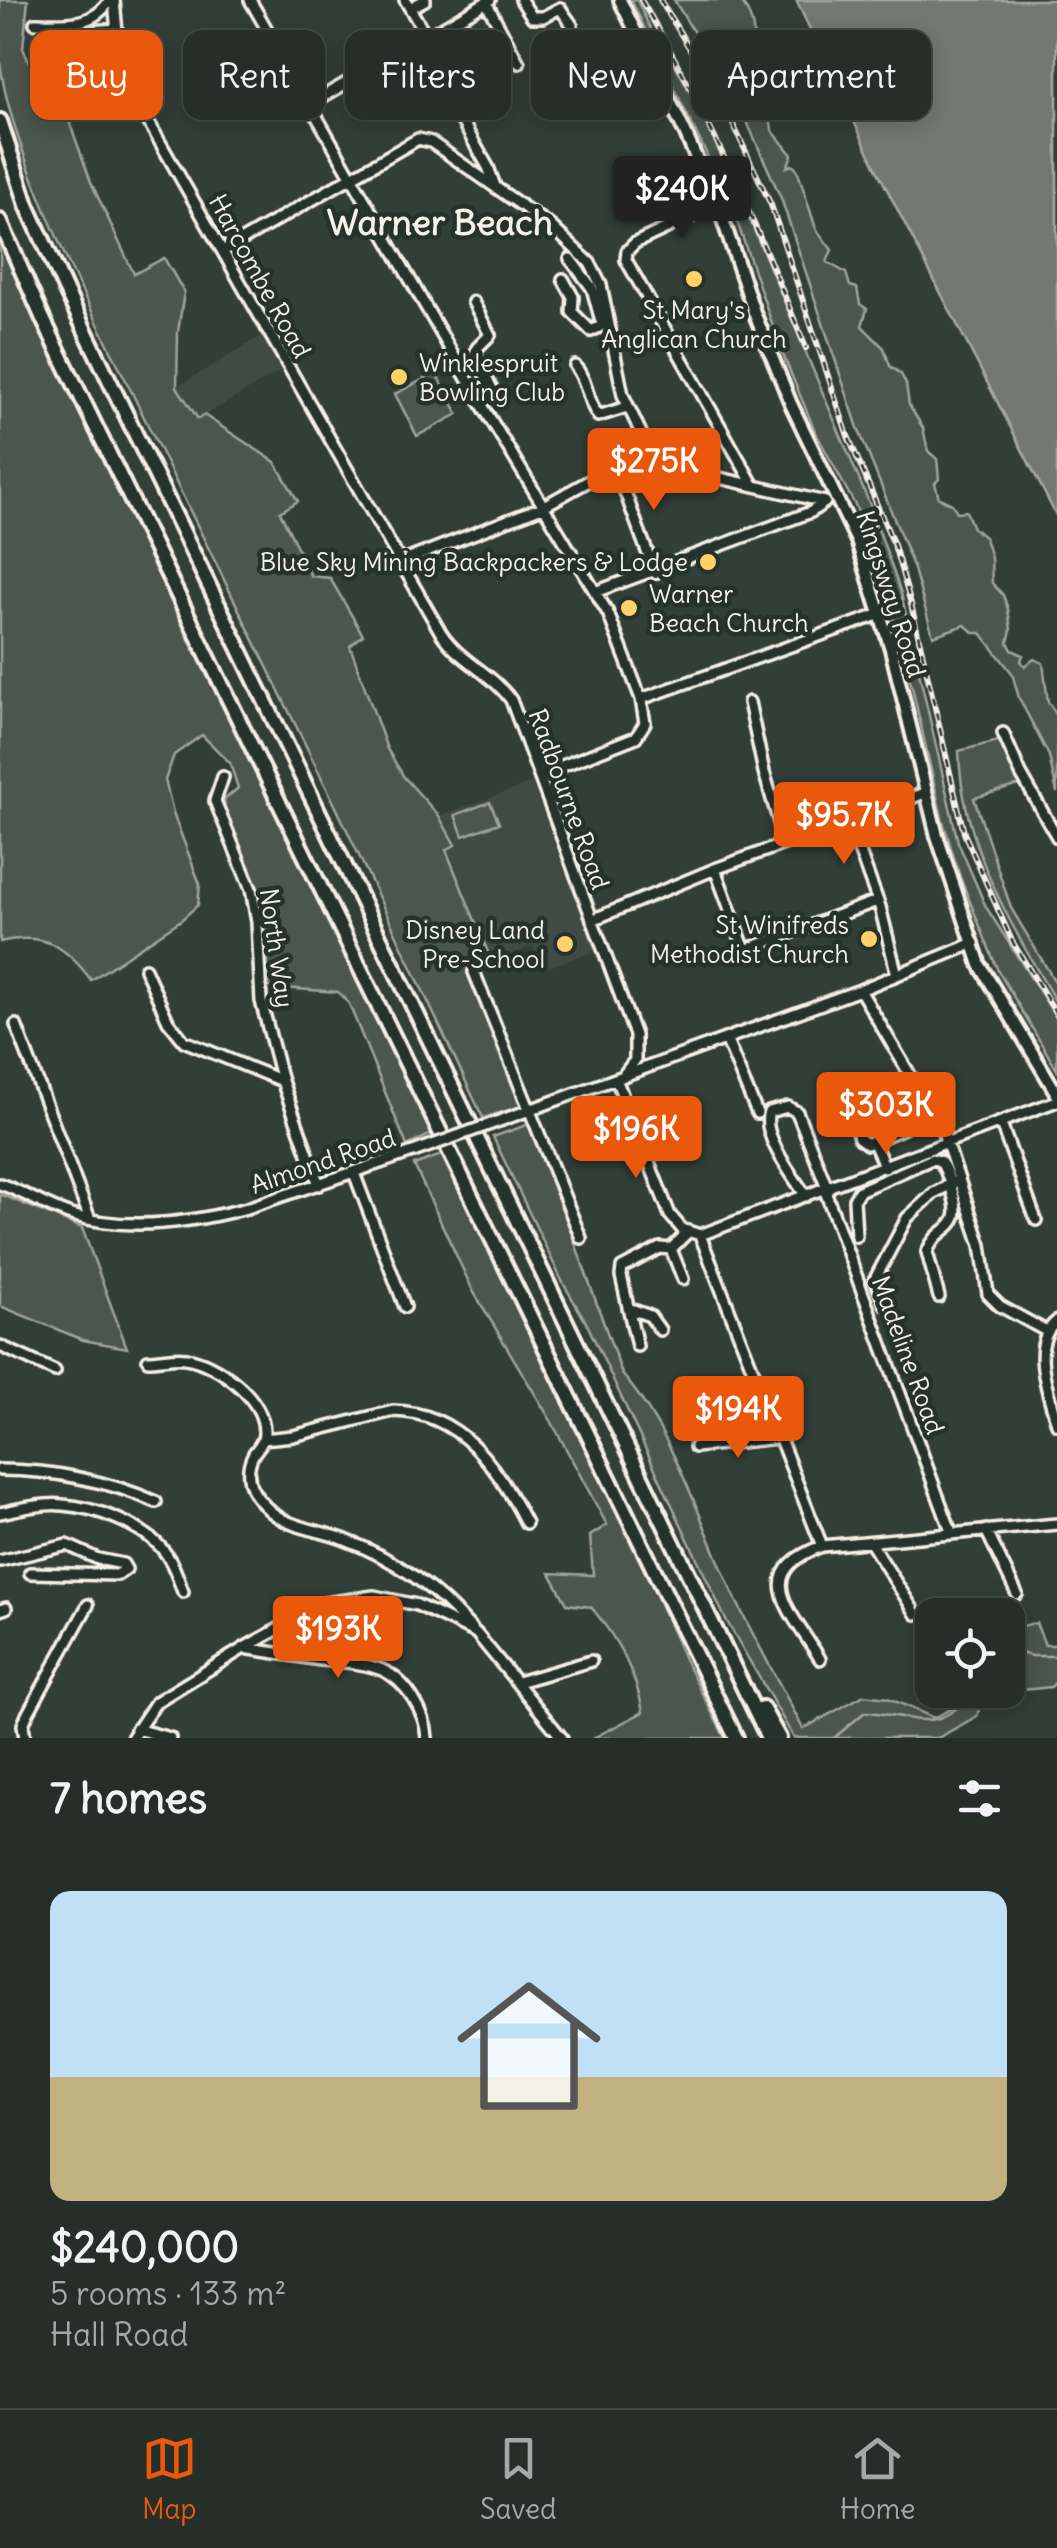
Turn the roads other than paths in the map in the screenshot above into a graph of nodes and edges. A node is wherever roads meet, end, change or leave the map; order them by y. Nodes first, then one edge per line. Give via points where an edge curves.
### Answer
1 (112, 0) edge
2 (250, 0) edge
3 (425, 0) edge
4 (521, 0) edge
5 (620, 0) edge
6 (484, 2) edge
7 (408, 4) edge
8 (34, 23) dead end
9 (572, 25) dead end
10 (117, 29) junction
11 (104, 30) edge
12 (267, 30) edge
13 (419, 30) edge
14 (438, 30) edge
15 (519, 63) dead end
16 (319, 120) edge
17 (461, 120) edge
18 (0, 121) edge
19 (351, 178) junction
20 (495, 186) junction
21 (716, 205) junction
22 (0, 221) edge
23 (223, 251) junction
24 (570, 258) dead end
25 (563, 279) dead end
26 (473, 302) dead end
27 (605, 324) junction
28 (575, 366) dead end
29 (476, 395) junction
30 (627, 407) junction
31 (648, 448) junction
32 (616, 468) junction
33 (754, 486) junction
34 (836, 496) junction
35 (825, 502) junction
36 (542, 507) junction
37 (401, 562) junction
38 (655, 573) junction
39 (596, 592) junction
40 (881, 614) junction
41 (641, 700) junction
42 (750, 702) dead end
43 (1003, 733) dead end
44 (539, 775) junction
45 (223, 777) dead end
46 (925, 793) junction
47 (848, 820) junction
48 (1057, 837) edge
49 (785, 843) junction
50 (715, 870) junction
51 (878, 901) junction
52 (592, 920) junction
53 (974, 942) junction
54 (145, 969) dead end
55 (474, 972) dead end
56 (897, 976) junction
57 (860, 990) junction
58 (16, 1026) dead end
59 (726, 1040) junction
60 (638, 1043) junction
61 (654, 1066) junction
62 (619, 1078) junction
63 (282, 1081) junction
64 (1057, 1098) edge
65 (850, 1108) dead end
66 (531, 1109) junction
67 (757, 1114) dead end
68 (1001, 1124) junction
69 (904, 1128) dead end
70 (874, 1143) junction
71 (947, 1143) junction
72 (884, 1168) junction
73 (354, 1173) junction
74 (1, 1181) edge
75 (955, 1182) junction
76 (318, 1185) junction
77 (827, 1190) junction
78 (806, 1196) junction
79 (90, 1219) junction
80 (1036, 1220) dead end
81 (688, 1232) junction
82 (700, 1235) junction
83 (856, 1236) dead end
84 (580, 1238) dead end
85 (671, 1249) junction
86 (683, 1279) dead end
87 (939, 1297) dead end
88 (886, 1304) dead end
89 (405, 1307) dead end
90 (628, 1308) junction
91 (1057, 1320) edge
92 (660, 1330) dead end
93 (1046, 1331) junction
94 (0, 1346) edge
95 (636, 1346) dead end
96 (148, 1360) dead end
97 (55, 1372) dead end
98 (1057, 1424) edge
99 (777, 1438) junction
100 (264, 1439) junction
101 (695, 1446) dead end
102 (0, 1470) edge
103 (156, 1502) dead end
104 (0, 1512) edge
105 (526, 1523) dead end
106 (1057, 1524) edge
107 (986, 1530) junction
108 (952, 1534) junction
109 (871, 1543) junction
110 (822, 1546) junction
111 (0, 1560) edge
112 (30, 1574) dead end
113 (184, 1592) dead end
114 (1017, 1594) dead end
115 (88, 1605) dead end
116 (915, 1612) edge
117 (476, 1633) junction
118 (717, 1633) junction
119 (244, 1648) junction
120 (820, 1658) dead end
121 (590, 1661) dead end
122 (518, 1682) junction
123 (134, 1734) edge
124 (25, 1738) edge
125 (170, 1738) edge
126 (428, 1738) edge
127 (562, 1738) edge
128 (733, 1738) edge
129 (768, 1738) edge
130 (779, 1738) edge

1 - 8 street via 88,21
1 - 10 street, Harcombe Road
2 - 12 street
3 - 7 street
4 - 9 street via 532,17 560,8
5 - 21 main road, Kingsway Road
6 - 14 street
6 - 15 street
7 - 13 street
10 - 11 street
10 - 23 street, Harcombe Road via 125,80
16 - 19 street
17 - 20 street
18 - 118 highway via 66,291
19 - 20 street via 424,139
19 - 23 street
19 - 29 street
20 - 27 street via 590,264
21 - 33 street via 626,254
21 - 34 main road, Kingsway Road via 786,393
22 - 128 highway
23 - 37 street, Harcombe Road
24 - 27 street via 592,288
25 - 27 street via 574,297 572,312 585,328 591,332
26 - 29 street via 490,335 475,354 492,389
27 - 30 street
28 - 30 street via 598,416
29 - 36 street
30 - 31 street
31 - 32 street
31 - 33 street via 711,476
32 - 36 street
32 - 38 street
33 - 35 street
34 - 35 street
34 - 40 main road, Kingsway Road
35 - 38 street
36 - 37 street
36 - 39 street
37 - 44 street, Radbourne Road via 446,640 511,700
38 - 39 street
39 - 41 street
40 - 41 street
40 - 46 main road, Kingsway Road
41 - 44 street via 646,718 629,740
42 - 49 street
43 - 48 street
44 - 52 street, Radbourne Road
45 - 63 street, North Way via 215,801 254,902 261,1001
46 - 47 street
46 - 53 main road, Kingsway Road
47 - 49 street
47 - 51 street
49 - 50 street
50 - 51 street via 745,950
50 - 52 street
51 - 56 street
52 - 60 street, Radbourne Road
53 - 56 street, Almond Road
53 - 64 main road, Kingsway Road via 997,998
54 - 63 street via 184,1041
55 - 66 street
56 - 57 street, Almond Road
57 - 59 street, Almond Road
57 - 71 street
58 - 79 street
59 - 61 street, Almond Road
59 - 67 street
60 - 61 street
60 - 62 street via 635,1060
61 - 62 street, Almond Road
62 - 66 street, Almond Road
62 - 81 street via 670,1216
63 - 76 street, North Way
64 - 68 street
65 - 70 street via 859,1138
66 - 73 street, Almond Road, bridge
66 - 84 street
68 - 71 street
68 - 80 street
69 - 70 street
70 - 72 street
71 - 72 street
71 - 75 street
72 - 77 street
73 - 76 street, Almond Road
73 - 89 street
74 - 79 street, Almond Road
75 - 83 street via 936,1159 862,1188 854,1199
75 - 87 street via 958,1215 926,1252
75 - 88 street via 907,1218 875,1279
75 - 93 street via 979,1239 988,1294
76 - 79 street, Almond Road via 183,1221
77 - 78 street
77 - 78 street, Madeline Road via 801,1118 788,1107 769,1112 786,1168
77 - 108 street, Madeline Road
78 - 82 street
81 - 82 street
81 - 85 street
82 - 99 street
85 - 86 street
85 - 90 street via 622,1268
90 - 92 street via 650,1316
90 - 95 street
91 - 93 street
93 - 98 street via 1043,1359
94 - 97 street
96 - 100 street via 186,1358 222,1374 258,1410
99 - 101 street
99 - 110 street
100 - 105 street via 393,1410 442,1421 480,1451
100 - 117 street via 248,1475 266,1508 402,1566
102 - 103 street via 106,1485
104 - 113 street via 63,1504 104,1516 160,1546
106 - 107 street
107 - 108 street
107 - 114 street
108 - 109 street
109 - 110 street
109 - 116 street
110 - 120 street via 796,1557 781,1574 780,1589
111 - 112 street via 67,1545 126,1568 117,1575
115 - 124 street via 27,1715
117 - 119 street via 417,1605 374,1596 325,1603
117 - 122 street
118 - 129 highway
118 - 130 highway
119 - 123 street via 156,1702
119 - 126 street via 385,1671 418,1707
121 - 122 street
122 - 127 street
123 - 125 street

